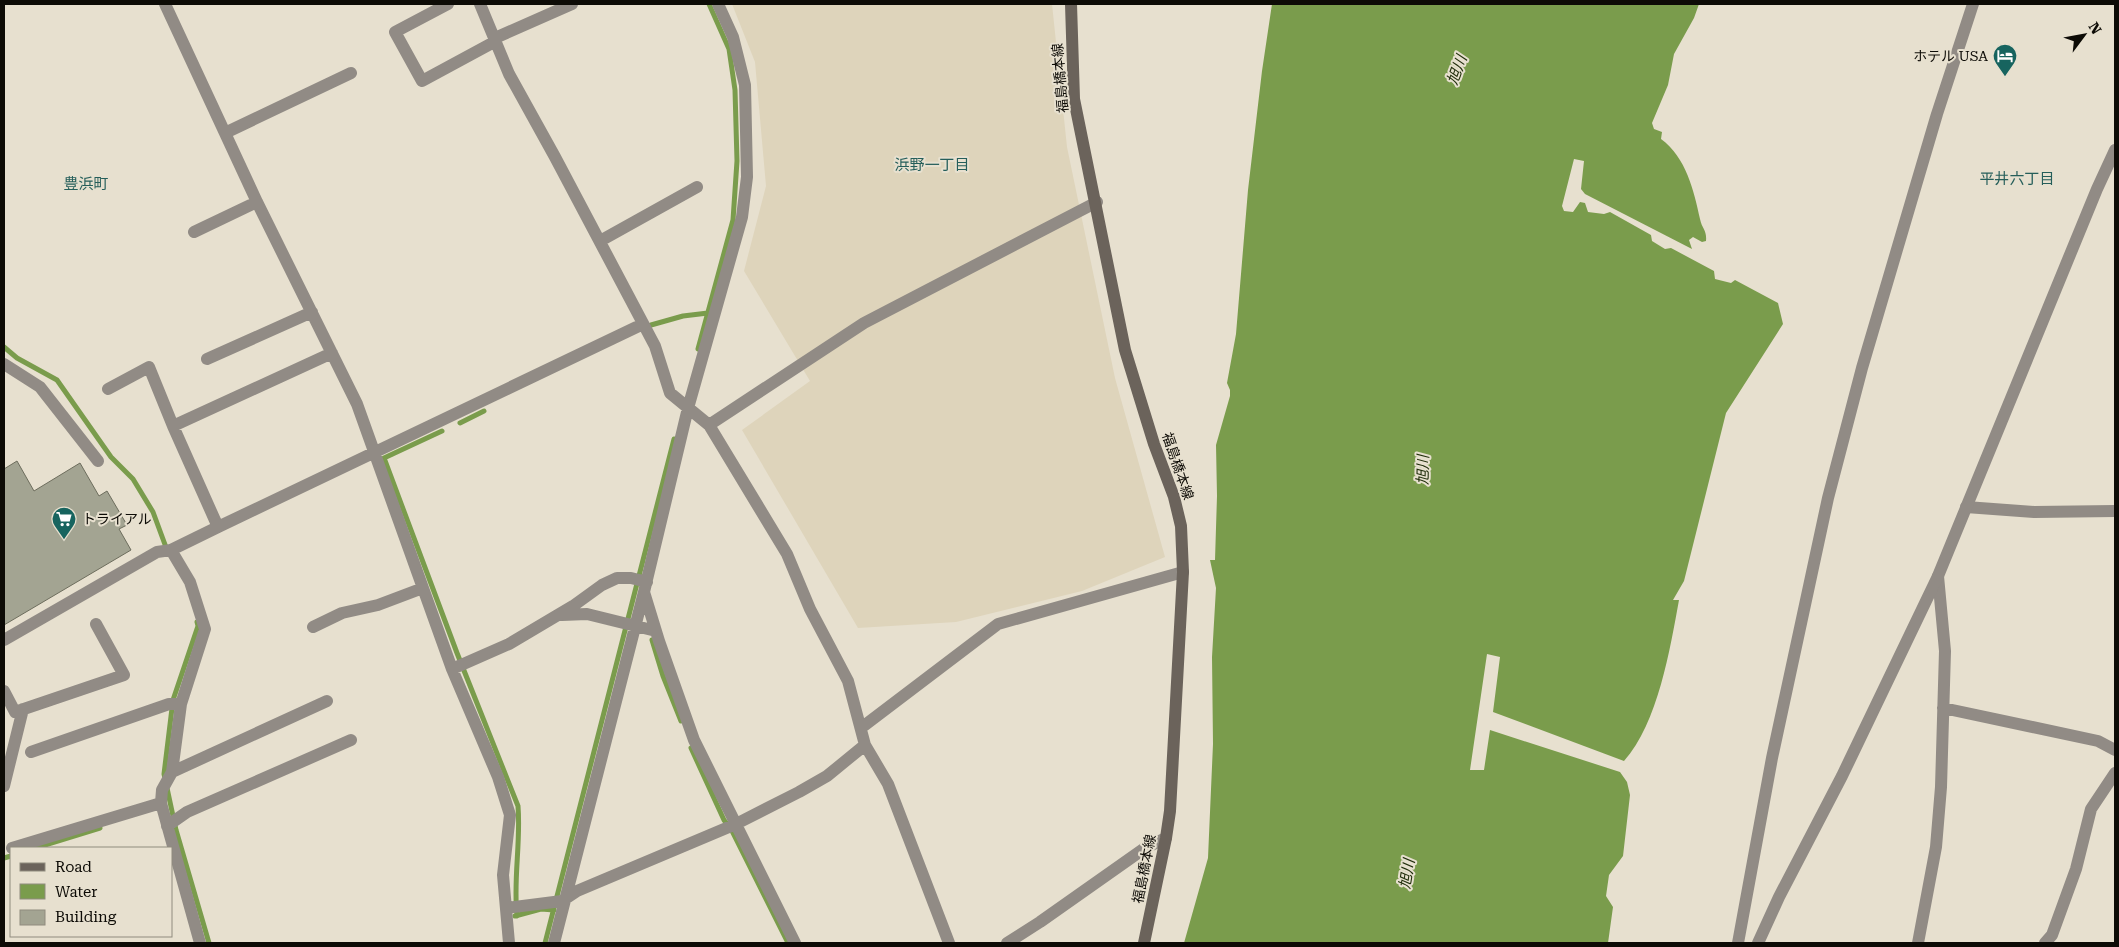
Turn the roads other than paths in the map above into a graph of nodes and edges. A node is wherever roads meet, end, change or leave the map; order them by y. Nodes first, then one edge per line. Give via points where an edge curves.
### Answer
1 (165, 4) edge
2 (448, 4) edge
3 (480, 4) edge
4 (572, 4) edge
5 (718, 4) edge
6 (1071, 4) edge
7 (1973, 4) edge
8 (495, 40) junction
9 (351, 73) dead end
10 (225, 134) junction
11 (2115, 150) edge
12 (697, 187) dead end
13 (257, 202) junction
14 (1097, 202) junction
15 (194, 232) dead end
16 (600, 241) junction
17 (312, 312) junction
18 (644, 324) junction
19 (332, 354) junction
20 (207, 359) dead end
21 (4, 364) edge
22 (108, 389) dead end
23 (683, 403) junction
24 (709, 425) junction
25 (173, 426) junction
26 (374, 453) junction
27 (98, 461) dead end
28 (1966, 507) junction
29 (2115, 511) edge
30 (218, 527) junction
31 (169, 550) junction
32 (1183, 572) junction
33 (1938, 576) junction
34 (645, 585) junction
35 (423, 588) junction
36 (559, 615) junction
37 (96, 624) dead end
38 (634, 626) junction
39 (313, 627) dead end
40 (656, 631) junction
41 (4, 640) edge
42 (458, 666) junction
43 (4, 691) edge
44 (327, 701) dead end
45 (176, 704) junction
46 (1943, 708) junction
47 (23, 709) junction
48 (861, 728) junction
49 (351, 740) dead end
50 (865, 745) junction
51 (2115, 750) edge
52 (31, 752) dead end
53 (2115, 773) edge
54 (168, 781) junction
55 (4, 786) edge
56 (167, 816) junction
57 (732, 826) junction
58 (1166, 838) junction
59 (32, 846) edge
60 (173, 852) edge
61 (564, 900) junction
62 (512, 907) junction
63 (1760, 940) edge
64 (200, 943) edge
65 (509, 943) edge
66 (554, 943) edge
67 (795, 943) edge
68 (949, 943) edge
69 (1007, 943) edge
70 (1144, 943) edge
71 (1738, 943) edge
72 (1918, 943) edge
73 (2045, 943) edge

1 - 10 street
2 - 8 street via 394,32 422,81
3 - 8 street
4 - 8 street
5 - 23 street via 733,37 745,84 747,177 742,217
6 - 14 main road, 福島橋本線 via 1074,99
7 - 71 street via 1862,368 1828,498 1772,758
8 - 16 street via 509,74
9 - 10 street
10 - 13 street
11 - 28 street
12 - 16 street
13 - 15 street
13 - 17 street
14 - 24 street via 864,323
14 - 32 main road, 福島橋本線 via 1125,350 1181,526
16 - 18 street
17 - 19 street
17 - 20 street
18 - 23 street via 655,346 670,393
18 - 26 street
19 - 25 street
19 - 26 street via 357,404
21 - 27 street via 40,387
22 - 25 street via 149,367
23 - 24 street
23 - 34 street
24 - 48 street via 787,554 810,609 848,681
25 - 30 street
26 - 30 street
26 - 35 street
28 - 29 street via 2034,512
28 - 33 street
30 - 31 street
31 - 41 street via 157,552
31 - 45 street via 190,582 204,629
32 - 48 street via 998,624
32 - 58 main road, 福島橋本線
33 - 46 street via 1945,651
33 - 63 street
34 - 36 street via 631,578 617,578
34 - 38 street
34 - 40 street
35 - 39 street via 378,605 342,613
35 - 42 street
36 - 38 street via 587,614
36 - 42 street via 509,644
37 - 47 street via 124,675
38 - 40 street
38 - 61 street
40 - 57 street via 694,740
42 - 62 street via 510,815 503,875
43 - 47 street via 15,712
44 - 54 street
45 - 52 street
45 - 54 street
46 - 51 street via 2098,741
46 - 72 street via 1936,847
47 - 55 street
48 - 50 street
49 - 56 street
50 - 57 street via 827,776
50 - 68 street via 888,784
53 - 73 street via 2091,809 2076,869 2052,935
54 - 56 street
56 - 59 street
56 - 60 street
57 - 61 street via 578,891
57 - 67 street
58 - 69 street via 1145,848
58 - 70 main road, 福島橋本線
60 - 64 street
61 - 62 street
61 - 66 street
62 - 65 street

